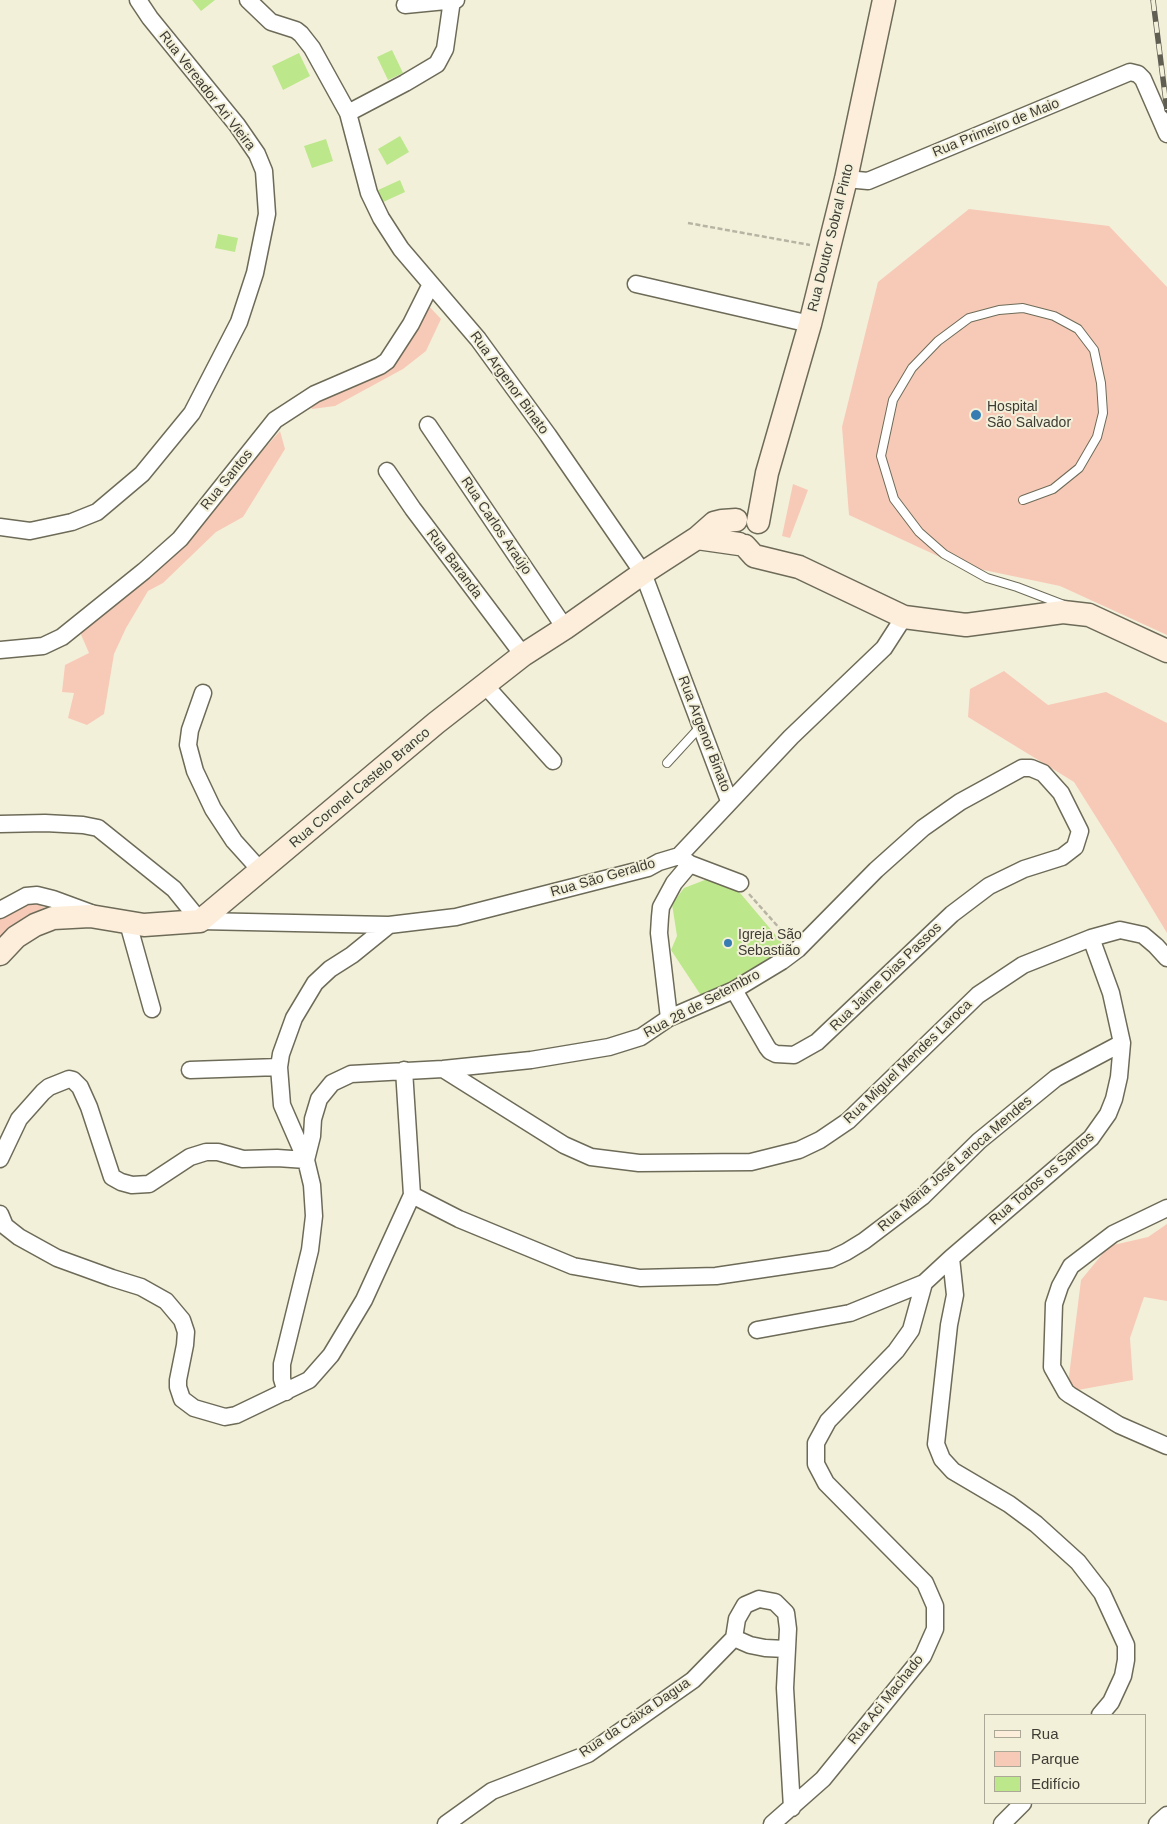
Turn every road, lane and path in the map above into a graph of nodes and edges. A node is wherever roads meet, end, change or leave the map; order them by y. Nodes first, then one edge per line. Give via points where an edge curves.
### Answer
1 (138, 0) edge
2 (248, 0) edge
3 (452, 0) edge
4 (456, 0) edge
5 (884, 0) edge
6 (405, 5) dead end
7 (348, 114) junction
8 (1167, 134) edge
9 (846, 179) junction
10 (688, 223) dead end
11 (828, 248) junction
12 (431, 284) junction
13 (636, 284) dead end
14 (810, 324) junction
15 (428, 425) dead end
16 (387, 471) dead end
17 (1023, 500) dead end
18 (0, 528) edge
19 (746, 531) junction
20 (643, 573) junction
21 (1089, 615) junction
22 (904, 617) junction
23 (565, 628) junction
24 (0, 650) edge
25 (1167, 651) edge
26 (523, 655) junction
27 (484, 684) junction
28 (203, 693) dead end
29 (702, 726) junction
30 (553, 761) dead end
31 (667, 763) dead end
32 (730, 801) junction
33 (0, 824) edge
34 (1062, 857) joint
35 (684, 860) junction
36 (261, 871) junction
37 (740, 883) joint
38 (0, 910) edge
39 (105, 919) junction
40 (200, 921) junction
41 (128, 923) junction
42 (389, 925) junction
43 (1090, 938) junction
44 (798, 949) junction
45 (0, 954) edge
46 (1167, 958) edge
47 (734, 990) junction
48 (152, 1009) dead end
49 (669, 1018) junction
50 (1122, 1043) junction
51 (279, 1066) junction
52 (443, 1069) junction
53 (190, 1070) dead end
54 (404, 1070) junction
55 (0, 1159) edge
56 (306, 1160) junction
57 (412, 1195) junction
58 (1167, 1208) edge
59 (0, 1214) edge
60 (951, 1258) junction
61 (924, 1283) junction
62 (757, 1330) dead end
63 (286, 1392) junction
64 (1167, 1446) edge
65 (734, 1638) junction
66 (786, 1649) junction
67 (1101, 1714) edge
68 (1022, 1804) edge
69 (792, 1808) junction
70 (1167, 1815) edge
71 (446, 1824) edge
72 (772, 1824) edge
73 (1002, 1824) edge
74 (1157, 1824) edge

1 - 18 street, Rua Vereador Ari Vieira via 257,154 264,171 267,214 255,273 239,322 192,413 142,474 97,512 72,522 30,530
2 - 7 street, Rua Argenor Binato via 271,22 301,34
3 - 4 street
3 - 6 street
3 - 7 street via 445,49 437,64
5 - 9 main road, Rua Doutor Sobral Pinto
7 - 12 street, Rua Argenor Binato via 374,205 401,249
8 - 9 street, Rua Primeiro de Maio via 1143,79 1130,72 868,181
9 - 11 main road, Rua Doutor Sobral Pinto
10 - 11 path
11 - 14 main road, Rua Doutor Sobral Pinto
12 - 20 street, Rua Argenor Binato via 484,346
12 - 24 street, Rua Santos via 387,361 315,394 275,420 180,539 144,571 62,637 43,646
13 - 14 street
14 - 19 main road, Rua Doutor Sobral Pinto via 767,473
15 - 23 street, Rua Carlos Araújo
16 - 26 street, Rua Baranda
17 - 21 lane via 1054,489 1080,468 1097,437 1103,413 1094,350 1078,329 1054,316 1023,308 969,318 938,341 912,368 893,400 881,456 894,499 919,532 944,554 987,578
19 - 20 main road, Rua Coronel Castelo Branco via 722,521 714,523
19 - 22 main road via 769,550 777,562 798,567
20 - 23 main road, Rua Coronel Castelo Branco
20 - 29 street, Rua Argenor Binato
21 - 22 main road via 1064,612 966,625
21 - 25 main road
22 - 32 street, Rua São Geraldo via 884,648
23 - 26 main road, Rua Coronel Castelo Branco
26 - 27 main road, Rua Coronel Castelo Branco
27 - 30 street
27 - 36 main road, Rua Coronel Castelo Branco
28 - 36 street via 188,745 195,771 234,842
29 - 31 lane
29 - 32 street, Rua Argenor Binato
32 - 35 street, Rua São Geraldo
33 - 40 street via 45,823 98,828 174,888
34 - 44 street, Rua 28 de Setembro via 1075,847 1080,830 1061,792 1043,773 1022,768 960,802 923,828 876,870
34 - 47 street, Rua Jaime Dias Passos via 1024,869 989,886 952,914 817,1042 794,1054 776,1054 766,1047
35 - 37 street
35 - 42 street, Rua São Geraldo via 660,862 648,868 456,917
35 - 49 street via 661,907 659,933
36 - 40 main road, Rua Coronel Castelo Branco
37 - 44 path
38 - 39 street via 26,896 37,896 54,899
39 - 41 main road
39 - 45 main road via 90,916 53,918 16,937
40 - 41 main road
40 - 42 street, Rua São Geraldo
41 - 48 street
42 - 51 street via 315,982 294,1018
43 - 46 street, Rua Miguel Mendes Laroca via 1120,930 1143,935
43 - 50 street, Rua Todos os Santos via 1111,994
43 - 52 street, Rua Miguel Mendes Laroca via 1023,965 978,995 848,1121 820,1140 799,1150 751,1162 639,1163 591,1158 564,1146
44 - 47 street, Rua 28 de Setembro
47 - 49 street, Rua 28 de Setembro
49 - 52 street, Rua 28 de Setembro via 641,1037 609,1047 530,1060
50 - 57 street, Rua Maria José Laroca Mendes via 1056,1078 979,1141 922,1197 864,1242 831,1259 716,1276 640,1278 605,1273 573,1266 459,1219
50 - 60 street, Rua Todos os Santos via 1114,1099 1091,1138
51 - 53 street
51 - 56 street via 282,1105
52 - 54 street, Rua 28 de Setembro
54 - 56 street, Rua 28 de Setembro via 351,1074 332,1083 319,1099
54 - 57 street
55 - 56 street via 25,1112 49,1087 69,1079 80,1087 112,1176 121,1182 149,1184 190,1157 206,1152 243,1159
56 - 63 street via 314,1216 310,1250 282,1364
57 - 63 street via 364,1300 331,1355 309,1380
58 - 64 street via 1114,1234 1071,1266 1054,1304 1052,1367 1070,1395 1119,1425
59 - 63 street via 5,1226 19,1237 57,1258 141,1287 166,1301 182,1320 186,1332 178,1387 182,1399 194,1408 225,1418
60 - 61 street, Rua Todos os Santos
60 - 67 street via 955,1295 936,1444 942,1459 953,1471 1036,1524 1078,1562 1102,1593 1126,1645 1126,1660 1123,1676 1111,1702
61 - 62 street, Rua Todos os Santos via 850,1313
61 - 69 street, Rua Aci Machado via 910,1330 896,1351 828,1421 816,1443 816,1464 826,1483 924,1583 936,1606 935,1629 923,1656 822,1779
65 - 66 street via 750,1645
65 - 66 street via 736,1619 745,1605 759,1598 775,1602 786,1613
65 - 71 street, Rua da Caixa Dagua via 693,1680 588,1754 492,1791
66 - 69 street
68 - 73 street
69 - 72 street, Rua Aci Machado
70 - 74 street

